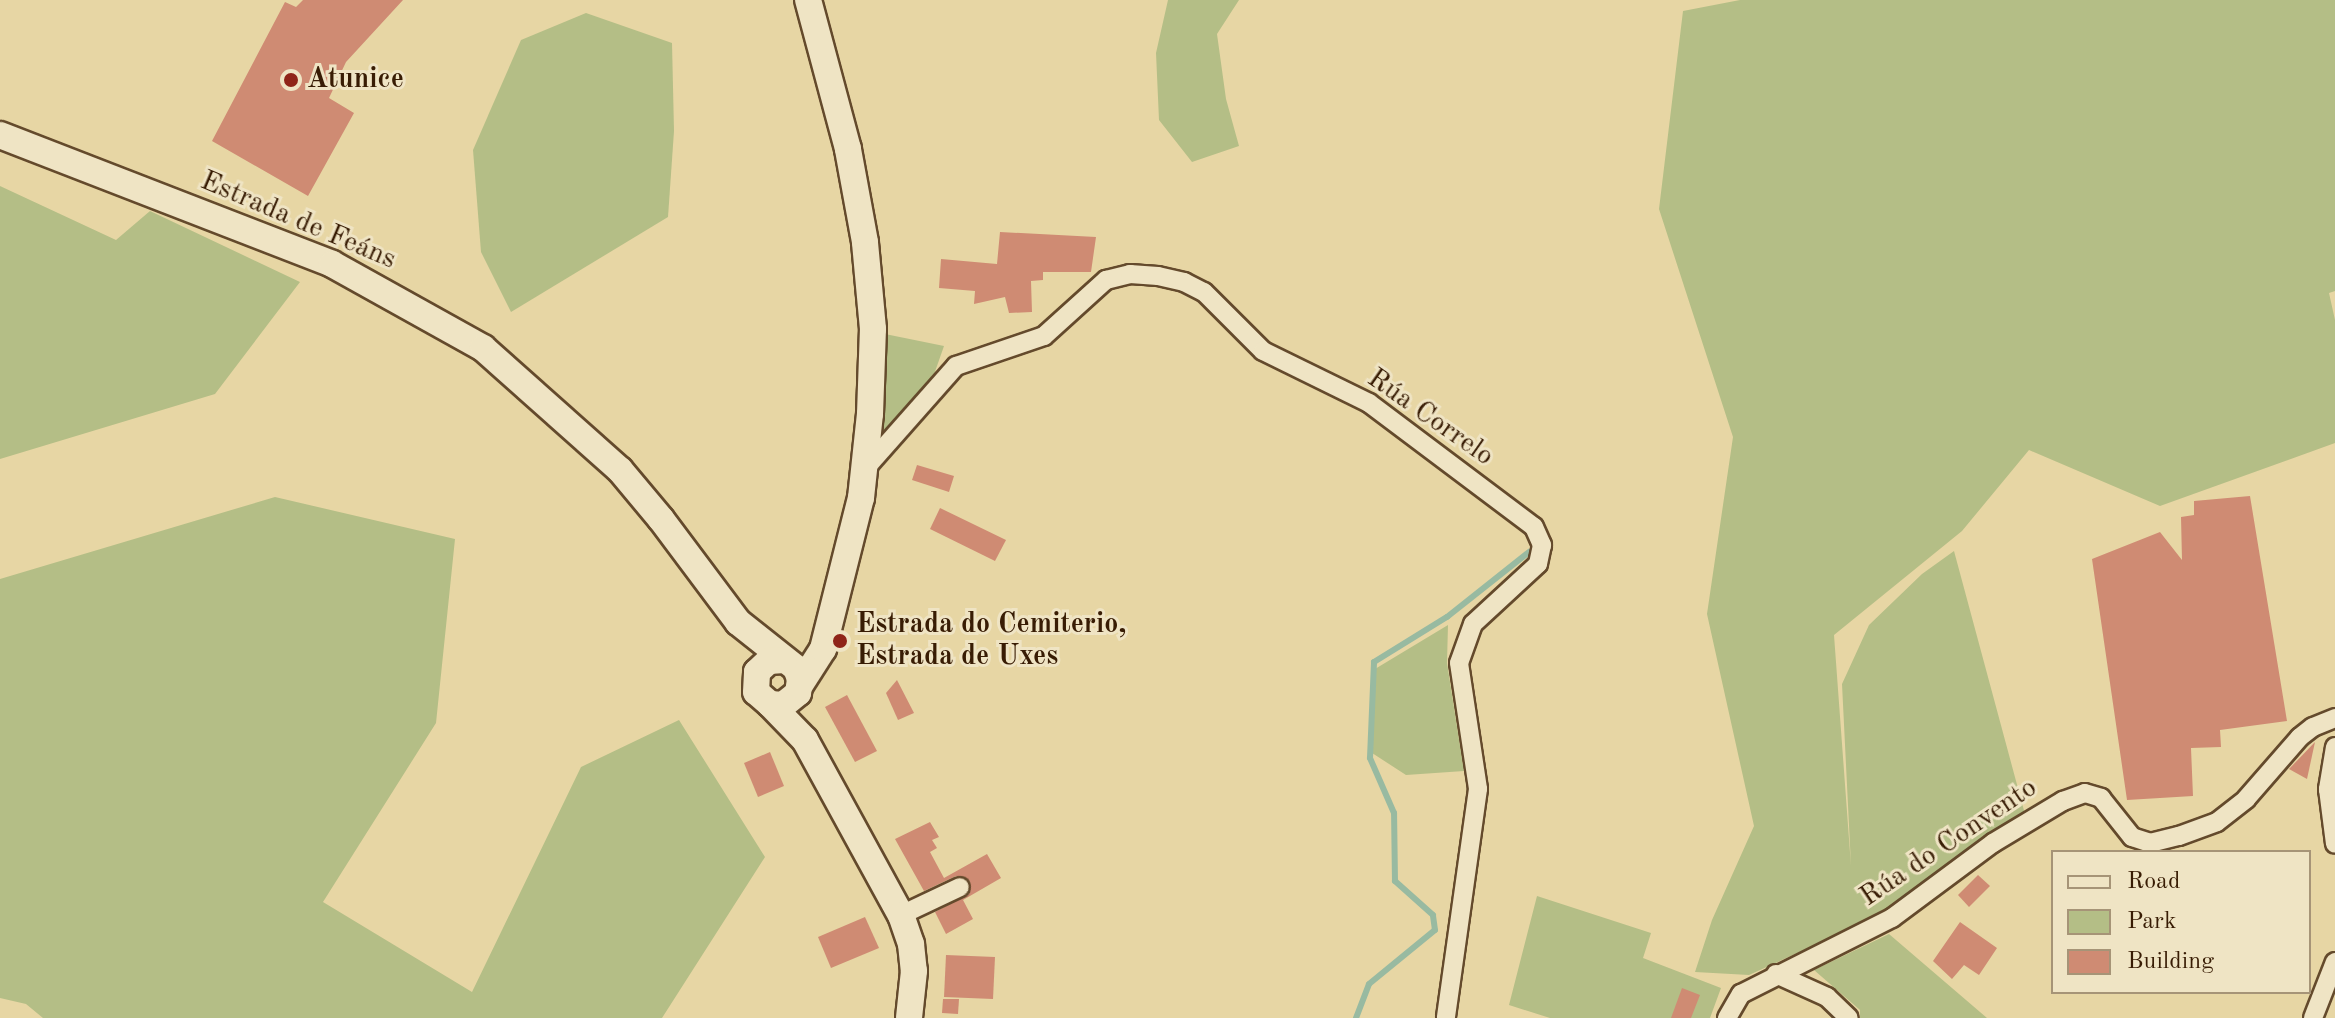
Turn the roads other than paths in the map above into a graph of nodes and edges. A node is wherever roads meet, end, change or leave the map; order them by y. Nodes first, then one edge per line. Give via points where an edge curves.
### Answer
1 (808, 0) edge
2 (0, 135) edge
3 (864, 470) junction
4 (738, 622) junction
5 (793, 676) junction
6 (755, 679) junction
7 (770, 704) junction
8 (2335, 718) edge
9 (805, 740) junction
10 (2335, 747) edge
11 (2335, 844) edge
12 (960, 887) dead end
13 (901, 915) junction
14 (2335, 962) edge
15 (1776, 974) junction
16 (909, 1018) edge
17 (1446, 1018) edge
18 (1727, 1018) edge
19 (1849, 1018) edge
20 (2313, 1018) edge

1 - 3 street via 848,149 865,242 873,329
2 - 4 street, Estrada de Feáns via 332,264 483,348 620,470
3 - 5 street via 831,618
3 - 17 street, Rúa Correlo via 956,366 1044,336 1106,280 1130,274 1158,276 1204,292 1263,351 1369,403 1534,527 1542,545 1538,564 1473,624 1459,663 1478,789
4 - 5 street, Estrada de Feáns
4 - 6 street, Estrada de Feáns
5 - 6 street via 776,659 762,665
5 - 7 street via 783,705
5 - 9 street, Estrada de Feáns
6 - 7 street, Estrada de Feáns via 760,697
7 - 9 street, Estrada de Feáns
8 - 15 street, Rúa do Convento via 2300,737 2246,799 2217,822 2150,843 2132,837 2101,798 2085,793 1993,843 1892,918
9 - 13 street, Estrada de Feáns
10 - 11 street via 2328,789
12 - 13 street
13 - 16 street, Estrada de Feáns via 914,971
14 - 20 street
15 - 18 street, Rúa do Convento via 1741,994
15 - 19 street via 1827,997

